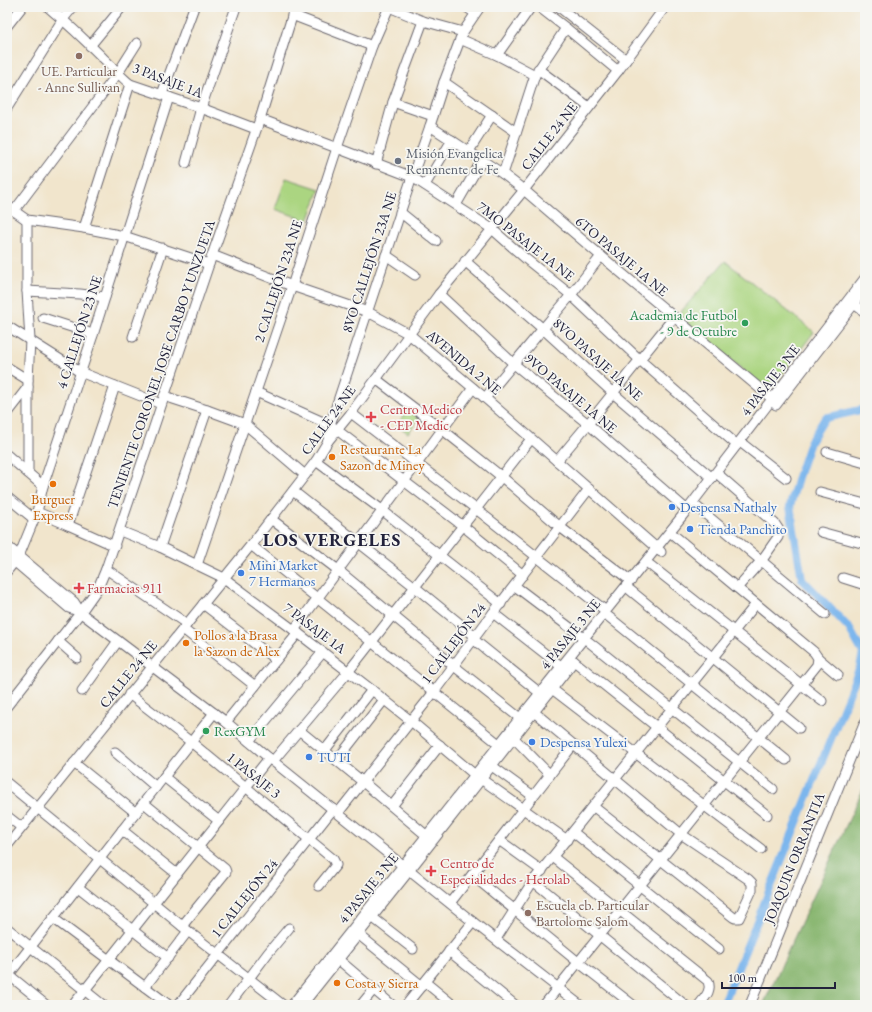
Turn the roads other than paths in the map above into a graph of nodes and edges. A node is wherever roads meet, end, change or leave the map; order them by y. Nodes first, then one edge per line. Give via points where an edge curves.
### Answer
1 (22, 7) edge
2 (48, 7) edge
3 (73, 7) edge
4 (122, 7) edge
5 (194, 7) edge
6 (236, 7) edge
7 (389, 7) edge
8 (466, 7) edge
9 (531, 7) edge
10 (539, 7) edge
11 (559, 7) edge
12 (665, 7) edge
13 (478, 10) edge
14 (293, 11) edge
15 (63, 19) junction
16 (423, 21) junction
17 (7, 26) edge
18 (566, 28) junction
19 (461, 36) junction
20 (137, 43) dead end
21 (90, 46) junction
22 (372, 46) junction
23 (496, 55) junction
24 (626, 60) junction
25 (618, 71) junction
26 (536, 72) junction
27 (118, 73) junction
28 (444, 82) junction
29 (130, 84) junction
30 (166, 96) junction
31 (393, 102) junction
32 (589, 107) junction
33 (7, 108) edge
34 (201, 108) junction
35 (492, 115) junction
36 (433, 116) junction
37 (260, 119) junction
38 (430, 126) junction
39 (256, 129) junction
40 (516, 132) junction
41 (452, 140) junction
42 (337, 148) junction
43 (469, 151) junction
44 (482, 160) junction
45 (186, 163) dead end
46 (376, 164) junction
47 (504, 174) junction
48 (412, 177) junction
49 (425, 185) junction
50 (524, 190) junction
51 (456, 205) junction
52 (10, 209) edge
53 (400, 212) junction
54 (27, 220) junction
55 (84, 228) junction
56 (492, 229) junction
57 (124, 236) junction
58 (436, 241) dead end
59 (163, 248) junction
60 (386, 255) junction
61 (601, 256) junction
62 (210, 260) junction
63 (465, 261) junction
64 (415, 275) dead end
65 (865, 278) edge
66 (865, 284) edge
67 (292, 286) junction
68 (27, 291) junction
69 (439, 294) junction
70 (571, 295) junction
71 (105, 297) junction
72 (854, 304) junction
73 (368, 312) junction
74 (865, 312) edge
75 (674, 317) junction
76 (43, 318) dead end
77 (7, 326) edge
78 (543, 328) junction
79 (408, 334) junction
80 (93, 335) junction
81 (133, 337) dead end
82 (30, 340) junction
83 (640, 360) junction
84 (514, 364) junction
85 (7, 367) edge
86 (80, 372) junction
87 (376, 379) junction
88 (28, 384) junction
89 (114, 386) junction
90 (473, 388) junction
91 (256, 392) junction
92 (613, 393) junction
93 (486, 398) junction
94 (162, 400) junction
95 (775, 401) junction
96 (207, 410) junction
97 (351, 413) junction
98 (7, 414) edge
99 (245, 424) junction
100 (588, 424) junction
101 (334, 427) junction
102 (443, 430) junction
103 (531, 439) junction
104 (741, 445) junction
105 (827, 452) dead end
106 (7, 455) edge
107 (316, 461) junction
108 (556, 461) junction
109 (865, 463) edge
110 (417, 464) junction
111 (28, 473) junction
112 (305, 475) junction
113 (502, 477) junction
114 (716, 477) junction
115 (786, 478) dead end
116 (404, 481) junction
117 (43, 486) junction
118 (589, 489) junction
119 (293, 491) junction
120 (820, 492) dead end
121 (7, 497) edge
122 (865, 504) edge
123 (697, 507) junction
124 (476, 509) junction
125 (382, 510) junction
126 (687, 510) junction
127 (35, 515) junction
128 (271, 519) junction
129 (68, 525) junction
130 (463, 526) junction
131 (560, 526) junction
132 (120, 531) junction
133 (821, 532) dead end
134 (672, 534) junction
135 (359, 543) junction
136 (251, 544) junction
137 (865, 544) edge
138 (7, 546) edge
139 (115, 546) junction
140 (160, 547) junction
141 (658, 550) junction
142 (7, 555) edge
143 (440, 556) junction
144 (536, 557) junction
145 (17, 558) junction
146 (762, 560) junction
147 (197, 565) junction
148 (650, 565) junction
149 (106, 569) junction
150 (338, 570) junction
151 (7, 571) edge
152 (524, 574) junction
153 (224, 578) junction
154 (843, 578) dead end
155 (631, 580) junction
156 (865, 585) edge
157 (514, 586) junction
158 (415, 587) junction
159 (737, 588) junction
160 (630, 590) junction
161 (318, 598) junction
162 (203, 604) junction
163 (501, 604) junction
164 (756, 604) junction
165 (81, 612) junction
166 (493, 613) junction
167 (608, 614) junction
168 (825, 614) dead end
169 (393, 615) junction
170 (185, 626) junction
171 (296, 631) junction
172 (735, 632) junction
173 (474, 638) junction
174 (587, 640) junction
175 (58, 641) junction
176 (118, 641) junction
177 (372, 641) junction
178 (322, 652) junction
179 (77, 658) dead end
180 (713, 658) junction
181 (818, 658) junction
182 (276, 660) junction
183 (574, 661) junction
184 (152, 666) junction
185 (454, 666) junction
186 (562, 667) junction
187 (348, 672) junction
188 (838, 675) dead end
189 (692, 685) junction
190 (802, 685) junction
191 (255, 686) junction
192 (552, 689) junction
193 (372, 690) junction
194 (82, 691) dead end
195 (434, 692) junction
196 (540, 693) junction
197 (129, 694) junction
198 (384, 700) junction
199 (822, 701) dead end
200 (7, 706) edge
201 (672, 709) junction
202 (534, 712) junction
203 (780, 712) junction
204 (214, 713) junction
205 (521, 718) junction
206 (411, 721) junction
207 (226, 722) junction
208 (865, 722) edge
209 (658, 727) junction
210 (799, 728) dead end
211 (299, 730) junction
212 (511, 735) junction
213 (758, 738) junction
214 (249, 741) junction
215 (191, 742) junction
216 (440, 745) junction
217 (500, 745) junction
218 (573, 745) junction
219 (325, 750) junction
220 (115, 752) dead end
221 (636, 754) junction
222 (271, 759) junction
223 (337, 760) junction
224 (786, 760) dead end
225 (739, 762) junction
226 (74, 763) junction
227 (492, 766) junction
228 (550, 775) junction
229 (164, 777) junction
230 (478, 777) junction
231 (615, 780) junction
232 (724, 781) junction
233 (363, 782) junction
234 (7, 783) edge
235 (156, 787) junction
236 (246, 787) junction
237 (773, 789) dead end
238 (533, 796) junction
239 (144, 803) junction
240 (392, 806) junction
241 (594, 806) junction
242 (704, 806) junction
243 (37, 808) junction
244 (523, 810) junction
245 (336, 811) junction
246 (136, 813) junction
247 (767, 815) dead end
248 (7, 816) edge
249 (219, 821) junction
250 (21, 827) junction
251 (122, 830) junction
252 (574, 832) junction
253 (681, 834) junction
254 (427, 836) junction
255 (309, 839) junction
256 (499, 840) junction
257 (567, 840) junction
258 (7, 846) edge
259 (199, 847) junction
260 (762, 849) dead end
261 (553, 857) junction
262 (100, 859) junction
263 (661, 859) junction
264 (406, 868) junction
265 (542, 871) junction
266 (177, 874) junction
267 (472, 875) junction
268 (533, 881) junction
269 (640, 885) junction
270 (319, 886) dead end
271 (78, 887) junction
272 (154, 903) junction
273 (450, 903) junction
274 (515, 910) junction
275 (620, 910) junction
276 (372, 917) junction
277 (53, 918) junction
278 (473, 922) junction
279 (7, 928) edge
280 (289, 928) dead end
281 (186, 929) junction
282 (133, 930) junction
283 (358, 934) junction
284 (600, 935) junction
285 (496, 939) junction
286 (31, 947) junction
287 (414, 949) dead end
288 (719, 949) dead end
289 (449, 951) junction
290 (217, 954) junction
291 (168, 958) junction
292 (109, 960) junction
293 (338, 960) junction
294 (578, 962) junction
295 (8, 976) edge
296 (249, 979) junction
297 (423, 984) junction
298 (145, 987) junction
299 (558, 987) junction
300 (85, 990) junction
301 (374, 990) junction
302 (451, 1004) edge
303 (46, 1005) edge
304 (73, 1005) edge
305 (103, 1005) edge
306 (169, 1005) edge
307 (178, 1005) edge
308 (229, 1005) edge
309 (283, 1005) edge
310 (292, 1005) edge
311 (302, 1005) edge
312 (361, 1005) edge
313 (392, 1005) edge
314 (406, 1005) edge
315 (515, 1005) edge
316 (544, 1005) edge
317 (580, 1005) edge
318 (633, 1005) edge
319 (685, 1005) edge
320 (699, 1005) edge
321 (750, 1005) edge

1 - 17 street
2 - 15 street, 3 PASAJE 1A
3 - 15 street
4 - 21 street
5 - 30 street, 4 CALLEJÓN 23 NE
6 - 34 street
7 - 16 street
7 - 22 street, 2 CALLEJÓN 23A NE
8 - 13 street
9 - 23 street
10 - 18 street
11 - 24 street
12 - 24 street, CALLE 24 NE
13 - 19 street, 8VO CALLEJÓN 23A NE
14 - 22 street
14 - 37 street, TENIENTE CORONEL JOSE CARBO Y UNZUETA
15 - 21 street, 3 PASAJE 1A
15 - 33 street
16 - 19 street
16 - 31 street
18 - 25 street
18 - 26 street
19 - 23 street
19 - 28 street, 8VO CALLEJÓN 23A NE
20 - 27 street
21 - 27 street, 3 PASAJE 1A
22 - 42 street, 2 CALLEJÓN 23A NE
23 - 26 street
24 - 25 street, CALLE 24 NE
25 - 32 street, CALLE 24 NE
26 - 32 street
26 - 40 street
27 - 29 street, 3 PASAJE 1A
27 - 52 street
28 - 35 street
28 - 36 street, 8VO CALLEJÓN 23A NE
29 - 30 street, 3 PASAJE 1A
29 - 55 street
30 - 34 street, 3 PASAJE 1A
30 - 57 street, 4 CALLEJÓN 23 NE
31 - 36 street
31 - 46 street
32 - 50 street, CALLE 24 NE
34 - 39 street, 3 PASAJE 1A
34 - 45 street
35 - 40 street
35 - 43 street
36 - 38 street, 8VO CALLEJÓN 23A NE
37 - 39 street, TENIENTE CORONEL JOSE CARBO Y UNZUETA
37 - 42 street, 7MO PASAJE 1A NE
38 - 41 street, 6TO PASAJE 1A NE
38 - 48 street, 8VO CALLEJÓN 23A NE
39 - 62 street, TENIENTE CORONEL JOSE CARBO Y UNZUETA
40 - 47 street
41 - 43 street, 6TO PASAJE 1A NE
41 - 49 street
42 - 46 street, 7MO PASAJE 1A NE
42 - 67 street, 2 CALLEJÓN 23A NE
43 - 44 street, 6TO PASAJE 1A NE
44 - 47 street, 6TO PASAJE 1A NE
44 - 51 street
46 - 48 street, 7MO PASAJE 1A NE
47 - 50 street, 6TO PASAJE 1A NE
48 - 49 street, 7MO PASAJE 1A NE
48 - 53 street, 8VO CALLEJÓN 23A NE
49 - 51 street, 7MO PASAJE 1A NE
50 - 56 street, CALLE 24 NE
50 - 61 street, 6TO PASAJE 1A NE
51 - 56 street, 7MO PASAJE 1A NE
52 - 54 street
53 - 58 street
53 - 60 street, 8VO CALLEJÓN 23A NE
54 - 55 street, AVENIDA 2 NE
54 - 68 street
55 - 57 street, AVENIDA 2 NE
56 - 63 street, CALLE 24 NE
56 - 70 street, 7MO PASAJE 1A NE
57 - 59 street, AVENIDA 2 NE
57 - 71 street, 4 CALLEJÓN 23 NE
59 - 62 street, AVENIDA 2 NE
59 - 81 street
60 - 64 street
60 - 73 street, 8VO CALLEJÓN 23A NE
61 - 70 street
61 - 75 street, 6TO PASAJE 1A NE
62 - 67 street, AVENIDA 2 NE
62 - 94 street, TENIENTE CORONEL JOSE CARBO Y UNZUETA
63 - 69 street, CALLE 24 NE
63 - 78 street, 8VO PASAJE 1A NE
65 - 95 street, 4 PASAJE 3 NE
66 - 72 street, 4 PASAJE 3 NE
67 - 73 street, AVENIDA 2 NE
67 - 91 street, 2 CALLEJÓN 23A NE
68 - 71 street
68 - 82 street
69 - 79 street, CALLE 24 NE
69 - 84 street, 9VO PASAJE 1A NE
70 - 78 street
70 - 83 street, 7MO PASAJE 1A NE
71 - 80 street, 4 CALLEJÓN 23 NE
72 - 74 street
72 - 95 street, 4 PASAJE 3 NE
73 - 79 street, AVENIDA 2 NE
73 - 101 street, 8VO CALLEJÓN 23A NE
75 - 83 street
75 - 95 street, 6TO PASAJE 1A NE
76 - 80 street
77 - 82 street
78 - 84 street
78 - 92 street, 8VO PASAJE 1A NE
79 - 87 street, CALLE 24 NE
79 - 90 street, AVENIDA 2 NE
80 - 86 street, 4 CALLEJÓN 23 NE
82 - 86 street
82 - 88 street
83 - 92 street
83 - 104 street, 7MO PASAJE 1A NE
84 - 93 street
84 - 100 street, 9VO PASAJE 1A NE
85 - 88 street
86 - 89 street
86 - 117 street, 4 CALLEJÓN 23 NE
87 - 97 street, CALLE 24 NE
87 - 102 street
88 - 98 street
88 - 111 street
89 - 94 street
89 - 129 street
90 - 93 street, AVENIDA 2 NE
90 - 102 street
91 - 99 street, 2 CALLEJÓN 23A NE
91 - 101 street
92 - 100 street
92 - 114 street, 8VO PASAJE 1A NE
93 - 103 street, AVENIDA 2 NE
94 - 96 street
94 - 132 street, TENIENTE CORONEL JOSE CARBO Y UNZUETA
95 - 104 street, 4 PASAJE 3 NE
96 - 99 street
96 - 140 street
97 - 101 street, CALLE 24 NE
97 - 110 street
99 - 112 street
99 - 147 street, 2 CALLEJÓN 23A NE
100 - 108 street
100 - 126 street, 9VO PASAJE 1A NE
101 - 107 street, CALLE 24 NE
101 - 116 street
102 - 110 street
102 - 113 street
103 - 108 street, AVENIDA 2 NE
103 - 113 street
104 - 114 street, 4 PASAJE 3 NE
104 - 115 street, 7MO PASAJE 1A NE
105 - 109 street
106 - 111 street
107 - 112 street, CALLE 24 NE
107 - 125 street
108 - 118 street, AVENIDA 2 NE
110 - 116 street
110 - 124 street
111 - 117 street
112 - 119 street, CALLE 24 NE
113 - 124 street
113 - 131 street
114 - 123 street, 4 PASAJE 3 NE
114 - 126 street, 4 PASAJE 3 NE
114 - 146 street, 8VO PASAJE 1A NE via 775,524 779,530 778,538
116 - 125 street
116 - 130 street
117 - 127 street, 4 CALLEJÓN 23 NE
118 - 131 street, 1 CALLEJÓN 24
118 - 141 street, AVENIDA 2 NE
119 - 128 street, CALLE 24 NE
119 - 135 street
120 - 122 street
121 - 127 street
123 - 134 street, 4 PASAJE 3 NE
123 - 146 street
124 - 130 street
124 - 144 street
125 - 135 street
125 - 143 street
126 - 134 street, 4 PASAJE 3 NE
127 - 129 street
127 - 145 street, 4 CALLEJÓN 23 NE
128 - 136 street, CALLE 24 NE
128 - 150 street
129 - 139 street
130 - 143 street
130 - 152 street
131 - 144 street, 1 CALLEJÓN 24
131 - 155 street
132 - 139 street, TENIENTE CORONEL JOSE CARBO Y UNZUETA
132 - 140 street, 7 PASAJE 1A
133 - 137 street
134 - 141 street, 4 PASAJE 3 NE
134 - 159 street
135 - 150 street
135 - 158 street
136 - 153 street, CALLE 24 NE
136 - 161 street
138 - 145 street
139 - 149 street, TENIENTE CORONEL JOSE CARBO Y UNZUETA
140 - 147 street, 7 PASAJE 1A
141 - 148 street, 4 PASAJE 3 NE
141 - 155 street, 4 PASAJE 3 NE
142 - 145 street
143 - 158 street
143 - 163 street
144 - 152 street, 1 CALLEJÓN 24
144 - 167 street
145 - 151 street, 4 CALLEJÓN 23 NE
145 - 165 street via 74,602
146 - 159 street
146 - 168 street
147 - 153 street, 7 PASAJE 1A
148 - 160 street, 4 PASAJE 3 NE
148 - 172 street
149 - 165 street, TENIENTE CORONEL JOSE CARBO Y UNZUETA via 98,588
149 - 170 street
150 - 161 street
150 - 169 street
152 - 157 street, 1 CALLEJÓN 24
153 - 162 street, CALLE 24 NE
153 - 171 street, 7 PASAJE 1A
154 - 156 street
155 - 167 street, 4 PASAJE 3 NE
157 - 163 street, 1 CALLEJÓN 24
157 - 174 street
158 - 169 street
158 - 173 street
159 - 164 street
160 - 167 street, 4 PASAJE 3 NE
160 - 180 street
161 - 171 street
161 - 177 street
162 - 170 street, CALLE 24 NE
162 - 182 street
163 - 166 street, 1 CALLEJÓN 24
164 - 172 street
164 - 181 street
165 - 175 street, TENIENTE CORONEL JOSE CARBO Y UNZUETA
165 - 176 street
166 - 173 street, 1 CALLEJÓN 24
166 - 186 street
167 - 174 street, 4 PASAJE 3 NE
167 - 189 street
169 - 177 street
169 - 185 street
170 - 184 street, CALLE 24 NE
170 - 191 street
171 - 178 street, 7 PASAJE 1A
171 - 182 street
172 - 180 street
172 - 190 street
173 - 185 street, 1 CALLEJÓN 24
173 - 196 street
174 - 183 street, 4 PASAJE 3 NE
174 - 186 street, 4 PASAJE 3 NE
174 - 201 street
175 - 179 street
175 - 200 street, TENIENTE CORONEL JOSE CARBO Y UNZUETA
176 - 184 street
176 - 194 street
177 - 187 street
177 - 195 street
178 - 187 street, 7 PASAJE 1A
178 - 214 street
180 - 189 street
180 - 203 street
181 - 188 street
181 - 190 street via 817,665
182 - 191 street
183 - 192 street, 4 PASAJE 3 NE
183 - 209 street
184 - 197 street, CALLE 24 NE
184 - 204 street
185 - 195 street, 1 CALLEJÓN 24
185 - 205 street
186 - 196 street, 4 PASAJE 3 NE
187 - 193 street, 7 PASAJE 1A
187 - 211 street
189 - 201 street
189 - 213 street
190 - 199 street
190 - 203 street
191 - 207 street
192 - 202 street, 4 PASAJE 3 NE
192 - 221 street
193 - 198 street, 7 PASAJE 1A
193 - 219 street
195 - 206 street, 1 CALLEJÓN 24
195 - 217 street
196 - 205 street, 4 PASAJE 3 NE
197 - 215 street, 1 PASAJE 3
197 - 226 street, CALLE 24 NE
198 - 206 street, 7 PASAJE 1A
198 - 223 street
201 - 209 street
201 - 225 street
202 - 212 street, 4 PASAJE 3 NE
202 - 218 street
203 - 210 street
203 - 213 street
204 - 207 street
204 - 215 street
205 - 212 street, 4 PASAJE 3 NE
206 - 216 street, 7 PASAJE 1A
206 - 233 street, 1 CALLEJÓN 24
207 - 214 street
208 - 321 street, JOAQUIN ORRANTIA
209 - 221 street
209 - 232 street
211 - 219 street
211 - 222 street
212 - 217 street, 4 PASAJE 3 NE
212 - 227 street, 4 PASAJE 3 NE
212 - 228 street
213 - 224 street
213 - 225 street
214 - 222 street
215 - 229 street
215 - 236 street, 1 PASAJE 3
216 - 230 street, 7 PASAJE 1A
216 - 240 street
217 - 230 street, 4 PASAJE 3 NE
218 - 228 street
218 - 231 street
219 - 223 street
220 - 235 street
221 - 231 street
221 - 242 street
222 - 236 street
222 - 245 street
223 - 233 street
225 - 232 street
225 - 237 street
226 - 243 street, CALLE 24 NE
226 - 246 street
227 - 230 street, 4 PASAJE 3 NE
227 - 238 street
228 - 238 street
229 - 235 street
229 - 249 street
230 - 244 street, 7 PASAJE 1A
230 - 254 street, 4 PASAJE 3 NE
230 - 264 street, 4 PASAJE 3 NE
231 - 241 street
231 - 253 street
232 - 242 street
232 - 247 street
233 - 240 street
233 - 245 street, 1 CALLEJÓN 24
234 - 243 street
235 - 239 street
236 - 249 street
236 - 255 street, 1 PASAJE 3
238 - 244 street
239 - 246 street
239 - 259 street
240 - 254 street
241 - 252 street
241 - 263 street
242 - 253 street
242 - 260 street
243 - 250 street, CALLE 24 NE
243 - 262 street
244 - 256 street
244 - 257 street, 7 PASAJE 1A
245 - 255 street, 1 CALLEJÓN 24
245 - 264 street
246 - 251 street
248 - 250 street
249 - 259 street
250 - 258 street, CALLE 24 NE
251 - 262 street
251 - 266 street
252 - 257 street
252 - 269 street
253 - 263 street
253 - 263 street via 752,883 752,890 739,918 730,915
254 - 264 street, 4 PASAJE 3 NE
255 - 270 street, 1 PASAJE 3 via 333,859 336,865
255 - 290 street, 1 CALLEJÓN 24
256 - 265 street
256 - 267 street
257 - 261 street
259 - 266 street
259 - 281 street via 226,872
261 - 265 street
261 - 275 street
262 - 271 street
262 - 272 street
263 - 269 street
264 - 273 street
264 - 276 street, 4 PASAJE 3 NE
264 - 310 street, 4 PASAJE 3 NE
265 - 268 street
266 - 272 street
267 - 273 street
267 - 274 street
268 - 274 street
268 - 284 street
269 - 275 street
269 - 288 street
271 - 277 street
271 - 282 street
272 - 281 street
272 - 282 street
273 - 278 street
274 - 285 street
274 - 294 street
275 - 284 street
275 - 320 street via 708,981 710,990
276 - 283 street, 4 PASAJE 3 NE
276 - 287 street
277 - 286 street
277 - 292 street
278 - 285 street
278 - 289 street
279 - 286 street
280 - 296 street
281 - 290 street
281 - 291 street
282 - 291 street
282 - 292 street
283 - 293 street, 4 PASAJE 3 NE
283 - 297 street
284 - 294 street
284 - 319 street
285 - 299 street
286 - 295 street
286 - 300 street
289 - 297 street
289 - 315 street
290 - 296 street
290 - 307 street, 1 CALLEJÓN 24
291 - 298 street
292 - 298 street
292 - 300 street
293 - 301 street
293 - 311 street, 4 PASAJE 3 NE
294 - 299 street
294 - 318 street
295 - 303 street
296 - 308 street
296 - 309 street
297 - 302 street
297 - 314 street
298 - 306 street
299 - 316 street
299 - 317 street
300 - 304 street
300 - 305 street
301 - 312 street
301 - 313 street

